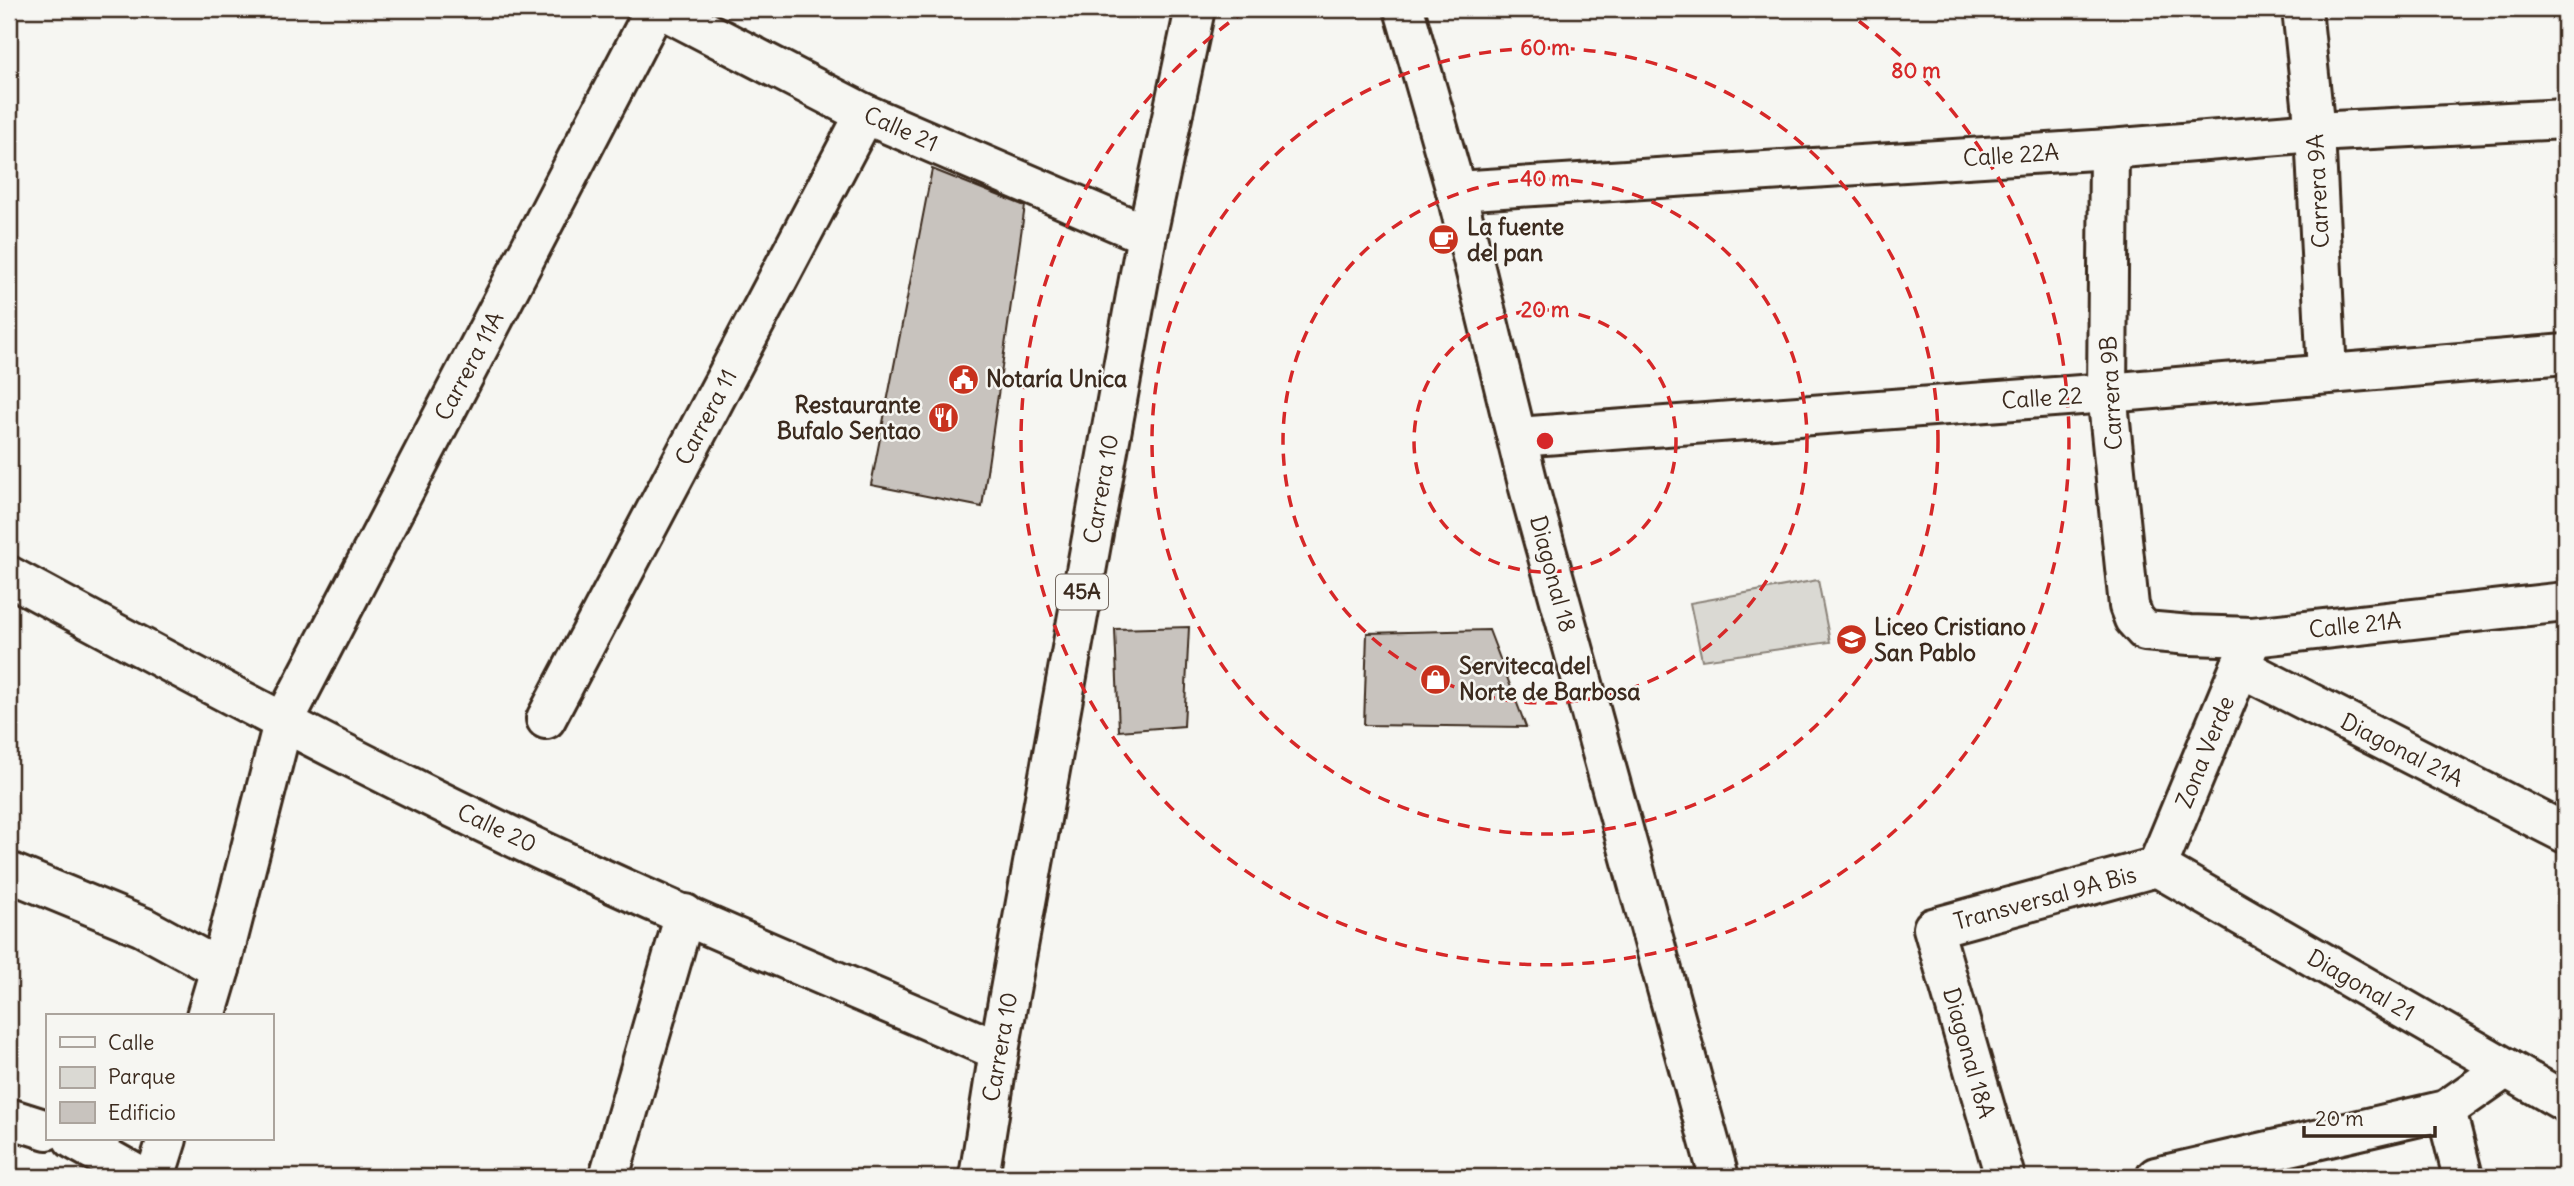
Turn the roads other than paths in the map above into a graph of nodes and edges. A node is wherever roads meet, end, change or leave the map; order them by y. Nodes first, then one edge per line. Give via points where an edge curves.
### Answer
1 (655, 9) edge
2 (662, 9) edge
3 (1195, 9) edge
4 (1405, 9) edge
5 (2302, 9) edge
6 (865, 114) junction
7 (2565, 120) edge
8 (2315, 132) junction
9 (2109, 149) junction
10 (1456, 191) junction
11 (1147, 235) junction
12 (2565, 354) edge
13 (2328, 374) junction
14 (2107, 393) junction
15 (1518, 437) junction
16 (9, 576) edge
17 (2565, 602) edge
18 (2145, 631) joint
19 (2246, 652) junction
20 (546, 719) dead end
21 (283, 723) junction
22 (2565, 833) edge
23 (2157, 867) junction
24 (9, 872) edge
25 (685, 914) junction
26 (1933, 928) joint
27 (220, 970) junction
28 (207, 1014) edge
29 (999, 1051) junction
30 (2506, 1068) junction
31 (2565, 1100) edge
32 (2446, 1110) junction
33 (9, 1118) edge
34 (46, 1130) edge
35 (75, 1140) edge
36 (167, 1140) edge
37 (141, 1177) edge
38 (155, 1177) edge
39 (609, 1177) edge
40 (979, 1177) edge
41 (1719, 1177) edge
42 (2005, 1177) edge
43 (2156, 1177) edge
44 (2463, 1177) edge

1 - 21 main road, Carrera 11A
2 - 6 main road, Calle 21
3 - 11 main road, Carrera 10 / 45A
4 - 10 main road, Diagonal 18
5 - 8 main road, Carrera 9A
6 - 11 main road, Calle 21
6 - 20 main road, Carrera 11
7 - 8 main road, Calle 22A
8 - 9 main road, Calle 22A
8 - 13 main road, Carrera 9A
9 - 10 main road, Calle 22A
9 - 14 main road, Carrera 9B
10 - 15 main road, Diagonal 18
11 - 29 main road, Carrera 10 / 45A
12 - 13 main road, Calle 22
13 - 14 main road, Calle 22
14 - 15 main road, Calle 22
14 - 18 main road, Carrera 9B via 2129,606
15 - 41 main road, Diagonal 18
16 - 21 main road, Calle 20
17 - 19 main road, Calle 21A
18 - 19 main road, Calle 21A via 2190,635
19 - 22 main road, Diagonal 21A
19 - 23 main road, Zona Verde
21 - 25 main road, Calle 20 via 486,825
21 - 27 main road, Carrera 11A
23 - 26 main road, Transversal 9A Bis
23 - 30 main road, Diagonal 21
24 - 27 main road via 144,928
25 - 29 main road, Calle 20
25 - 39 main road
26 - 42 main road, Diagonal 18A
27 - 28 main road, Carrera 11A
29 - 40 main road, Carrera 10 / 45A
30 - 31 main road, Diagonal 21
30 - 32 main road
32 - 43 main road
32 - 44 main road
33 - 34 main road
35 - 37 main road
36 - 38 main road

